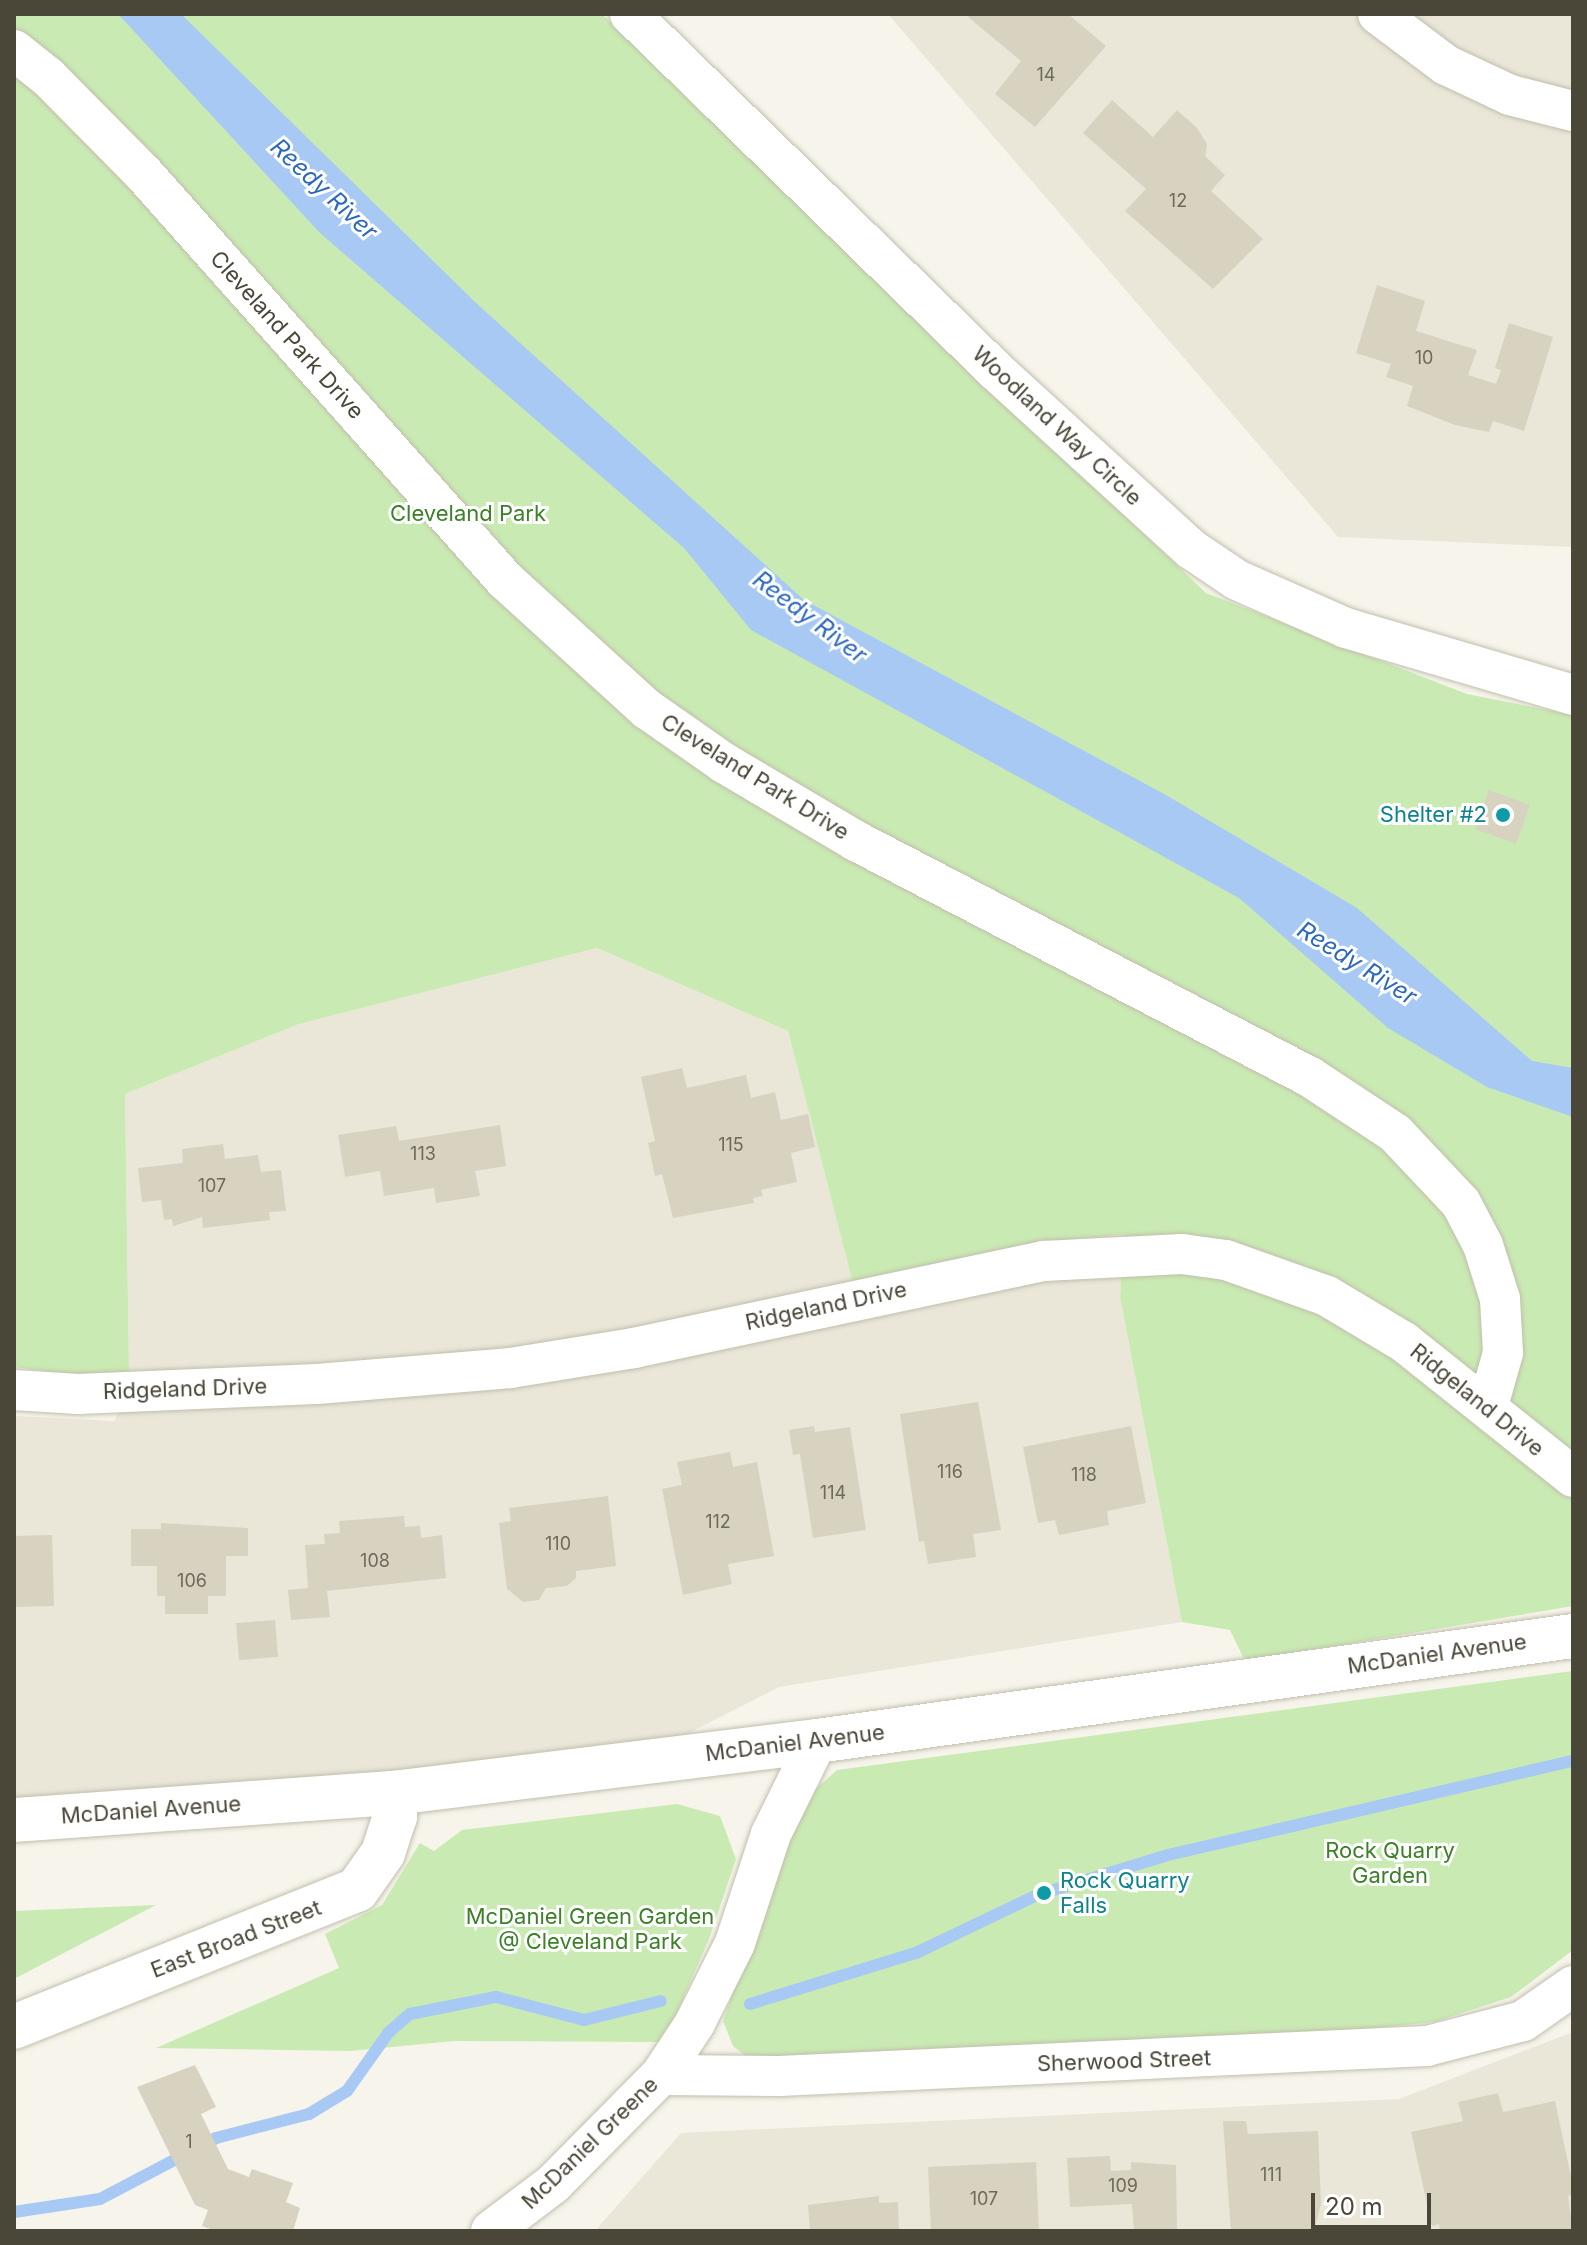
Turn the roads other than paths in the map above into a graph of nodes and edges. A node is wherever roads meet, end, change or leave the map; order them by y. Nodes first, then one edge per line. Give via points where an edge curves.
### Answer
1 (630, 14) edge
2 (1378, 14) edge
3 (14, 50) edge
4 (1573, 111) edge
5 (1573, 695) edge
6 (14, 1390) edge
7 (1488, 1406) junction
8 (1573, 1477) edge
9 (1573, 1636) edge
10 (817, 1741) junction
11 (394, 1793) junction
12 (14, 1820) edge
13 (1573, 1986) edge
14 (14, 2027) edge
15 (661, 2075) junction
16 (491, 2231) edge

1 - 5 street, Woodland Way Circle via 995,370 1191,549 1237,580 1346,628
2 - 4 street via 1446,65 1510,95
3 - 7 street, Cleveland Park Drive via 143,173 505,580 647,709 724,763 856,841 1310,1077 1395,1133 1461,1203 1483,1245 1500,1299 1503,1353
6 - 7 street, Ridgeland Drive via 78,1394 285,1386 510,1368 634,1348 994,1269 1119,1254 1166,1254 1226,1260 1327,1296 1404,1342
7 - 8 street, Ridgeland Drive
9 - 10 street, McDaniel Avenue
10 - 11 street, McDaniel Avenue
10 - 15 street, McDaniel Greene via 771,1834 735,1943 695,2023
11 - 12 street, McDaniel Avenue
11 - 14 street, East Broad Street via 395,1817 383,1853 357,1890
13 - 15 street, Sherwood Street via 1523,2021 1427,2046 795,2075
15 - 16 street, McDaniel Greene via 553,2184

